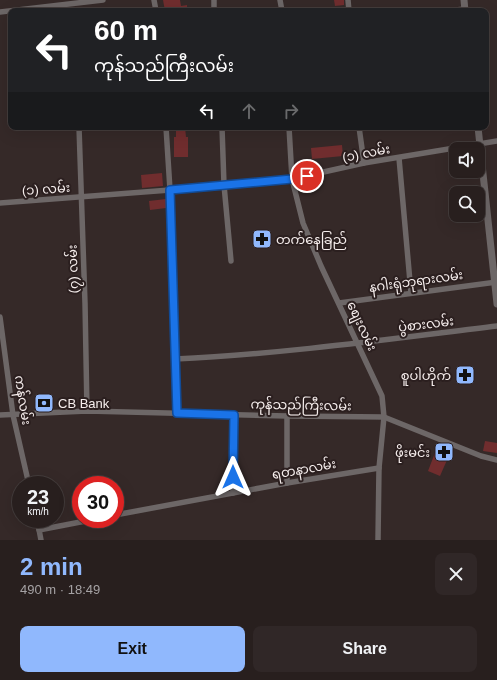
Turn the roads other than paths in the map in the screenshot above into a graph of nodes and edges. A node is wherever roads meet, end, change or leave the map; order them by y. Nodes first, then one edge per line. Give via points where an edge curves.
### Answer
1 (103, 0) edge
2 (75, 2) edge
3 (30, 8) edge
4 (79, 130) edge
5 (166, 130) edge
6 (222, 130) edge
7 (289, 130) edge
8 (359, 130) edge
9 (478, 130) edge
10 (497, 141) edge
11 (480, 142) edge
12 (485, 144) edge
13 (449, 150) edge
14 (399, 158) junction
15 (364, 163) junction
16 (484, 178) edge
17 (292, 179) junction
18 (224, 185) junction
19 (170, 190) junction
20 (81, 197) junction
21 (0, 203) edge
22 (231, 261) dead end
23 (496, 282) edge
24 (411, 293) junction
25 (338, 303) junction
26 (497, 304) edge
27 (0, 317) edge
28 (497, 326) edge
29 (358, 344) junction
30 (175, 359) junction
31 (87, 411) junction
32 (177, 413) junction
33 (0, 415) edge
34 (13, 415) junction
35 (234, 415) junction
36 (287, 416) junction
37 (384, 417) junction
38 (497, 460) edge
39 (379, 468) junction
40 (27, 476) edge
41 (287, 483) junction
42 (233, 493) junction
43 (124, 514) edge
44 (72, 524) edge
45 (39, 530) joint
46 (41, 540) edge
47 (378, 540) edge

1 - 2 street
2 - 3 street
4 - 20 street, (၇) လမ်း
5 - 19 street
6 - 18 street
7 - 17 street, စျေးလမ်း
8 - 15 street
9 - 11 street
10 - 12 street, (၁) လမ်း
13 - 14 street, (၁) လမ်း
14 - 15 street, (၁) လမ်း
14 - 24 street
15 - 17 street, (၁) လမ်း
16 - 23 street
17 - 18 street, (၁) လမ်း
17 - 25 street, စျေးလမ်း via 303,223
18 - 19 street, (၁) လမ်း
18 - 22 street
19 - 20 street, (၁) လမ်း
19 - 30 street
20 - 21 street, (၁) လမ်း
20 - 31 street, (၇) လမ်း
23 - 24 street, နဂါးရုံဘုရားလမ်း
23 - 26 street
24 - 25 street, နဂါးရုံဘုရားလမ်း
25 - 29 street, စျေးလမ်း
27 - 34 street, ကန်လမ်း
28 - 29 street, ပွဲစားလမ်း
29 - 30 street, ပွဲစားလမ်း
29 - 37 street, စျေးလမ်း via 382,396
30 - 32 street
31 - 32 street, ကုန်သည်ကြီးလမ်း
31 - 34 street, ကုန်သည်ကြီးလမ်း
32 - 35 street, ကုန်သည်ကြီးလမ်း
33 - 34 street, ကုန်သည်ကြီးလမ်း
34 - 40 street, ကန်လမ်း
35 - 36 street, ကုန်သည်ကြီးလမ်း
35 - 42 street
36 - 37 street, ကုန်သည်ကြီးလမ်း
36 - 41 street
37 - 38 street, ကုန်သည်ကြီးလမ်း
37 - 39 street, စျေးလမ်း
39 - 41 street, ရတနာလမ်း
39 - 47 street, စျေးလမ်း
41 - 42 street, ရတနာလမ်း
42 - 43 street, ရတနာလမ်း
44 - 45 street
45 - 46 street

